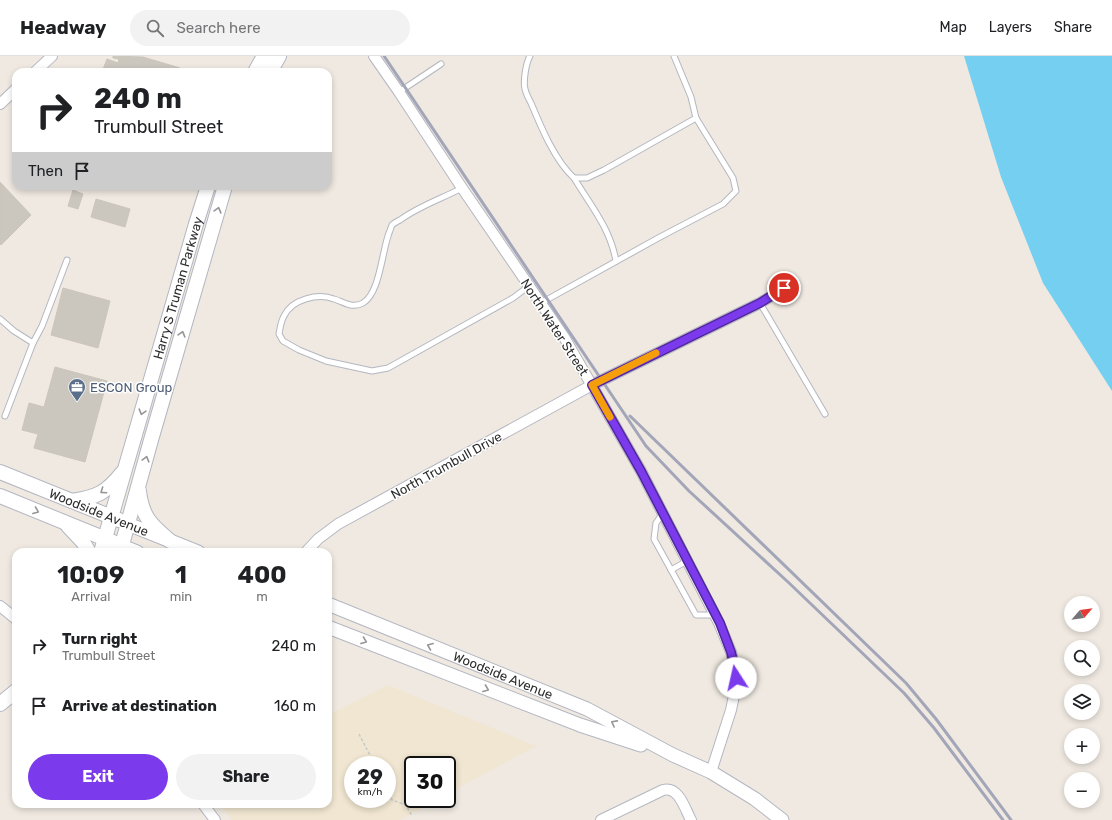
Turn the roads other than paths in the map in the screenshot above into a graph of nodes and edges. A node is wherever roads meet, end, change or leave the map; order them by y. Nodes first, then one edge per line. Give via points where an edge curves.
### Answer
1 (52, 56) edge
2 (264, 56) edge
3 (279, 56) edge
4 (374, 56) edge
5 (530, 56) edge
6 (674, 56) edge
7 (441, 64) dead end
8 (39, 68) edge
9 (257, 68) edge
10 (272, 68) edge
11 (399, 92) junction
12 (12, 93) edge
13 (0, 104) edge
14 (696, 118) junction
15 (574, 178) junction
16 (462, 188) junction
17 (207, 190) edge
18 (224, 190) edge
19 (67, 260) dead end
20 (616, 261) junction
21 (529, 286) junction
22 (784, 288) dead end
23 (541, 303) junction
24 (760, 303) junction
25 (0, 319) edge
26 (33, 343) junction
27 (592, 385) junction
28 (825, 414) dead end
29 (5, 416) dead end
30 (126, 468) junction
31 (0, 472) edge
32 (138, 487) junction
33 (0, 496) edge
34 (72, 501) junction
35 (663, 513) junction
36 (112, 517) junction
37 (63, 522) junction
38 (128, 524) junction
39 (170, 541) junction
40 (103, 545) edge
41 (87, 548) edge
42 (116, 548) edge
43 (121, 548) edge
44 (188, 548) edge
45 (310, 548) edge
46 (687, 561) junction
47 (671, 570) junction
48 (0, 606) edge
49 (332, 606) edge
50 (715, 615) junction
51 (12, 616) edge
52 (332, 629) edge
53 (12, 693) edge
54 (12, 699) edge
55 (1, 703) edge
56 (673, 755) junction
57 (711, 772) junction
58 (206, 808) edge
59 (215, 820) edge
60 (601, 820) edge
61 (691, 820) edge
62 (782, 820) edge

1 - 8 street
2 - 9 main road
3 - 10 main road
4 - 11 street, North Water Street
5 - 15 lane via 527,62 525,88 552,147 566,171
6 - 14 lane via 691,97
7 - 11 lane
11 - 16 street, North Water Street
12 - 13 street
14 - 15 lane via 604,170 587,178
14 - 20 lane via 733,178 736,191 723,204
15 - 20 lane via 608,232
16 - 21 street, North Water Street
16 - 21 lane via 412,211 392,225 377,278 367,300 349,306 334,298 321,296 294,304 284,316 279,334 283,341 326,361 372,371 388,368 513,298
17 -> 30 main road, Harry S Truman Parkway
32 -> 18 main road, Harry S Truman Parkway
19 - 26 lane
20 - 23 lane
21 - 23 street, North Water Street
22 - 24 street, North Trumbull Drive
23 - 27 street, North Water Street
24 - 27 street, North Trumbull Drive
24 - 28 lane
25 - 26 lane
26 - 29 lane
27 - 35 street, North Water Street
27 - 45 street, North Trumbull Drive via 338,524
30 -> 34 main road via 112,485 100,494
30 - 36 main road, Harry S Truman Parkway
31 - 34 main road, Woodside Avenue
32 - 38 main road, Harry S Truman Parkway
32 - 39 main road via 140,503 148,520
33 -> 37 main road, Woodside Avenue
34 - 36 main road, Woodside Avenue
35 - 46 street, North Water Street
35 - 47 lane via 656,523 654,539
36 - 38 main road, Woodside Avenue
36 - 40 main road, Harry S Truman Parkway
37 - 40 main road, Woodside Avenue
37 - 41 main road
38 - 39 street, Woodside Avenue
38 - 43 main road, Harry S Truman Parkway
39 - 44 street, Woodside Avenue
40 - 42 main road, Woodside Avenue
46 - 47 lane
46 - 50 street, North Water Street
47 - 50 lane via 696,615
48 - 51 street
56 -> 49 street, Woodside Avenue via 588,709
50 - 57 street, North Water Street via 731,652 736,686
52 -> 56 street, Woodside Avenue via 580,725
53 - 55 main road
54 - 55 main road
56 - 57 street, Woodside Avenue
57 - 62 street, Woodside Avenue via 755,799
58 - 59 street
60 - 61 street via 667,789 678,794

